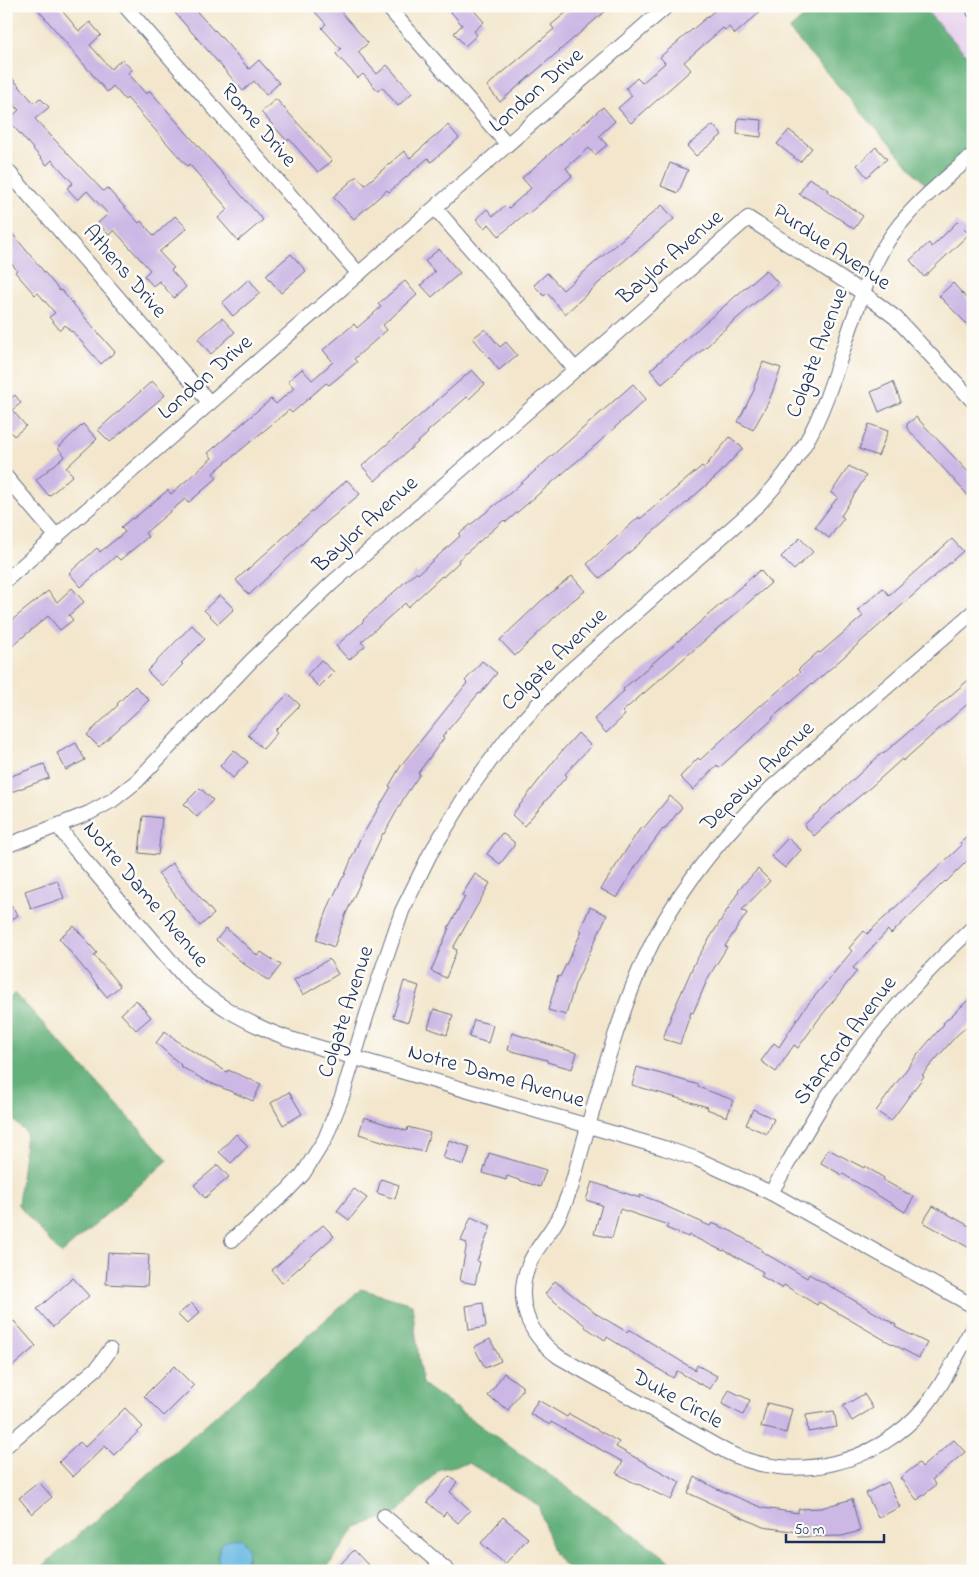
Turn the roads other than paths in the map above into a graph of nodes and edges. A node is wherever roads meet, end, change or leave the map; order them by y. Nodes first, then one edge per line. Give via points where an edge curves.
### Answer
1 (125, 6) edge
2 (387, 6) edge
3 (667, 6) edge
4 (970, 6) edge
5 (973, 16) edge
6 (507, 144) junction
7 (973, 155) edge
8 (6, 169) edge
9 (435, 208) junction
10 (748, 218) joint
11 (359, 274) junction
12 (863, 292) junction
13 (575, 369) junction
14 (973, 401) edge
15 (210, 404) junction
16 (6, 477) edge
17 (57, 537) junction
18 (6, 580) edge
19 (973, 612) edge
20 (58, 826) junction
21 (6, 846) edge
22 (973, 927) edge
23 (354, 1057) junction
24 (589, 1126) junction
25 (771, 1193) junction
26 (232, 1240) dead end
27 (973, 1306) edge
28 (973, 1327) edge
29 (110, 1350) dead end
30 (6, 1446) edge
31 (384, 1516) dead end
32 (448, 1571) edge

1 - 11 street, Rome Drive
2 - 6 street
3 - 6 street, London Drive
4 - 5 lane
6 - 9 street, London Drive
7 - 12 street, Colgate Avenue via 920,201 899,225 884,246
8 - 15 street, Athens Drive
9 - 11 street, London Drive
9 - 13 street
10 - 12 street, Purdue Avenue
10 - 13 street, Baylor Avenue
11 - 15 street, London Drive
12 - 14 street, Purdue Avenue via 896,318
12 - 23 street, Colgate Avenue via 818,417 790,468 760,504 561,679 508,737 471,787 430,854 402,912
13 - 20 street, Baylor Avenue via 331,584 252,660 137,782 89,814
15 - 17 street, London Drive
16 - 17 street
17 - 18 street, London Drive
19 - 24 street, Depauw Avenue via 771,788 743,815 696,871 642,964 625,1007
20 - 21 street, Baylor Avenue
20 - 23 street, Notre Dame Avenue via 171,963 205,995 234,1015 263,1029
22 - 25 street, Stanford Avenue via 912,987 864,1044 824,1102
23 - 24 street, Notre Dame Avenue
23 - 26 street, Colgate Avenue via 334,1119 315,1157 287,1192
24 - 25 street, Notre Dame Avenue via 697,1159
24 - 28 street, Duke Circle via 560,1215 530,1262 525,1276 523,1294 530,1325 546,1348 559,1357 727,1452 761,1464 798,1468 836,1463 875,1448 913,1420 931,1400
25 - 27 street, Notre Dame Avenue
29 - 30 street via 98,1367
31 - 32 street

